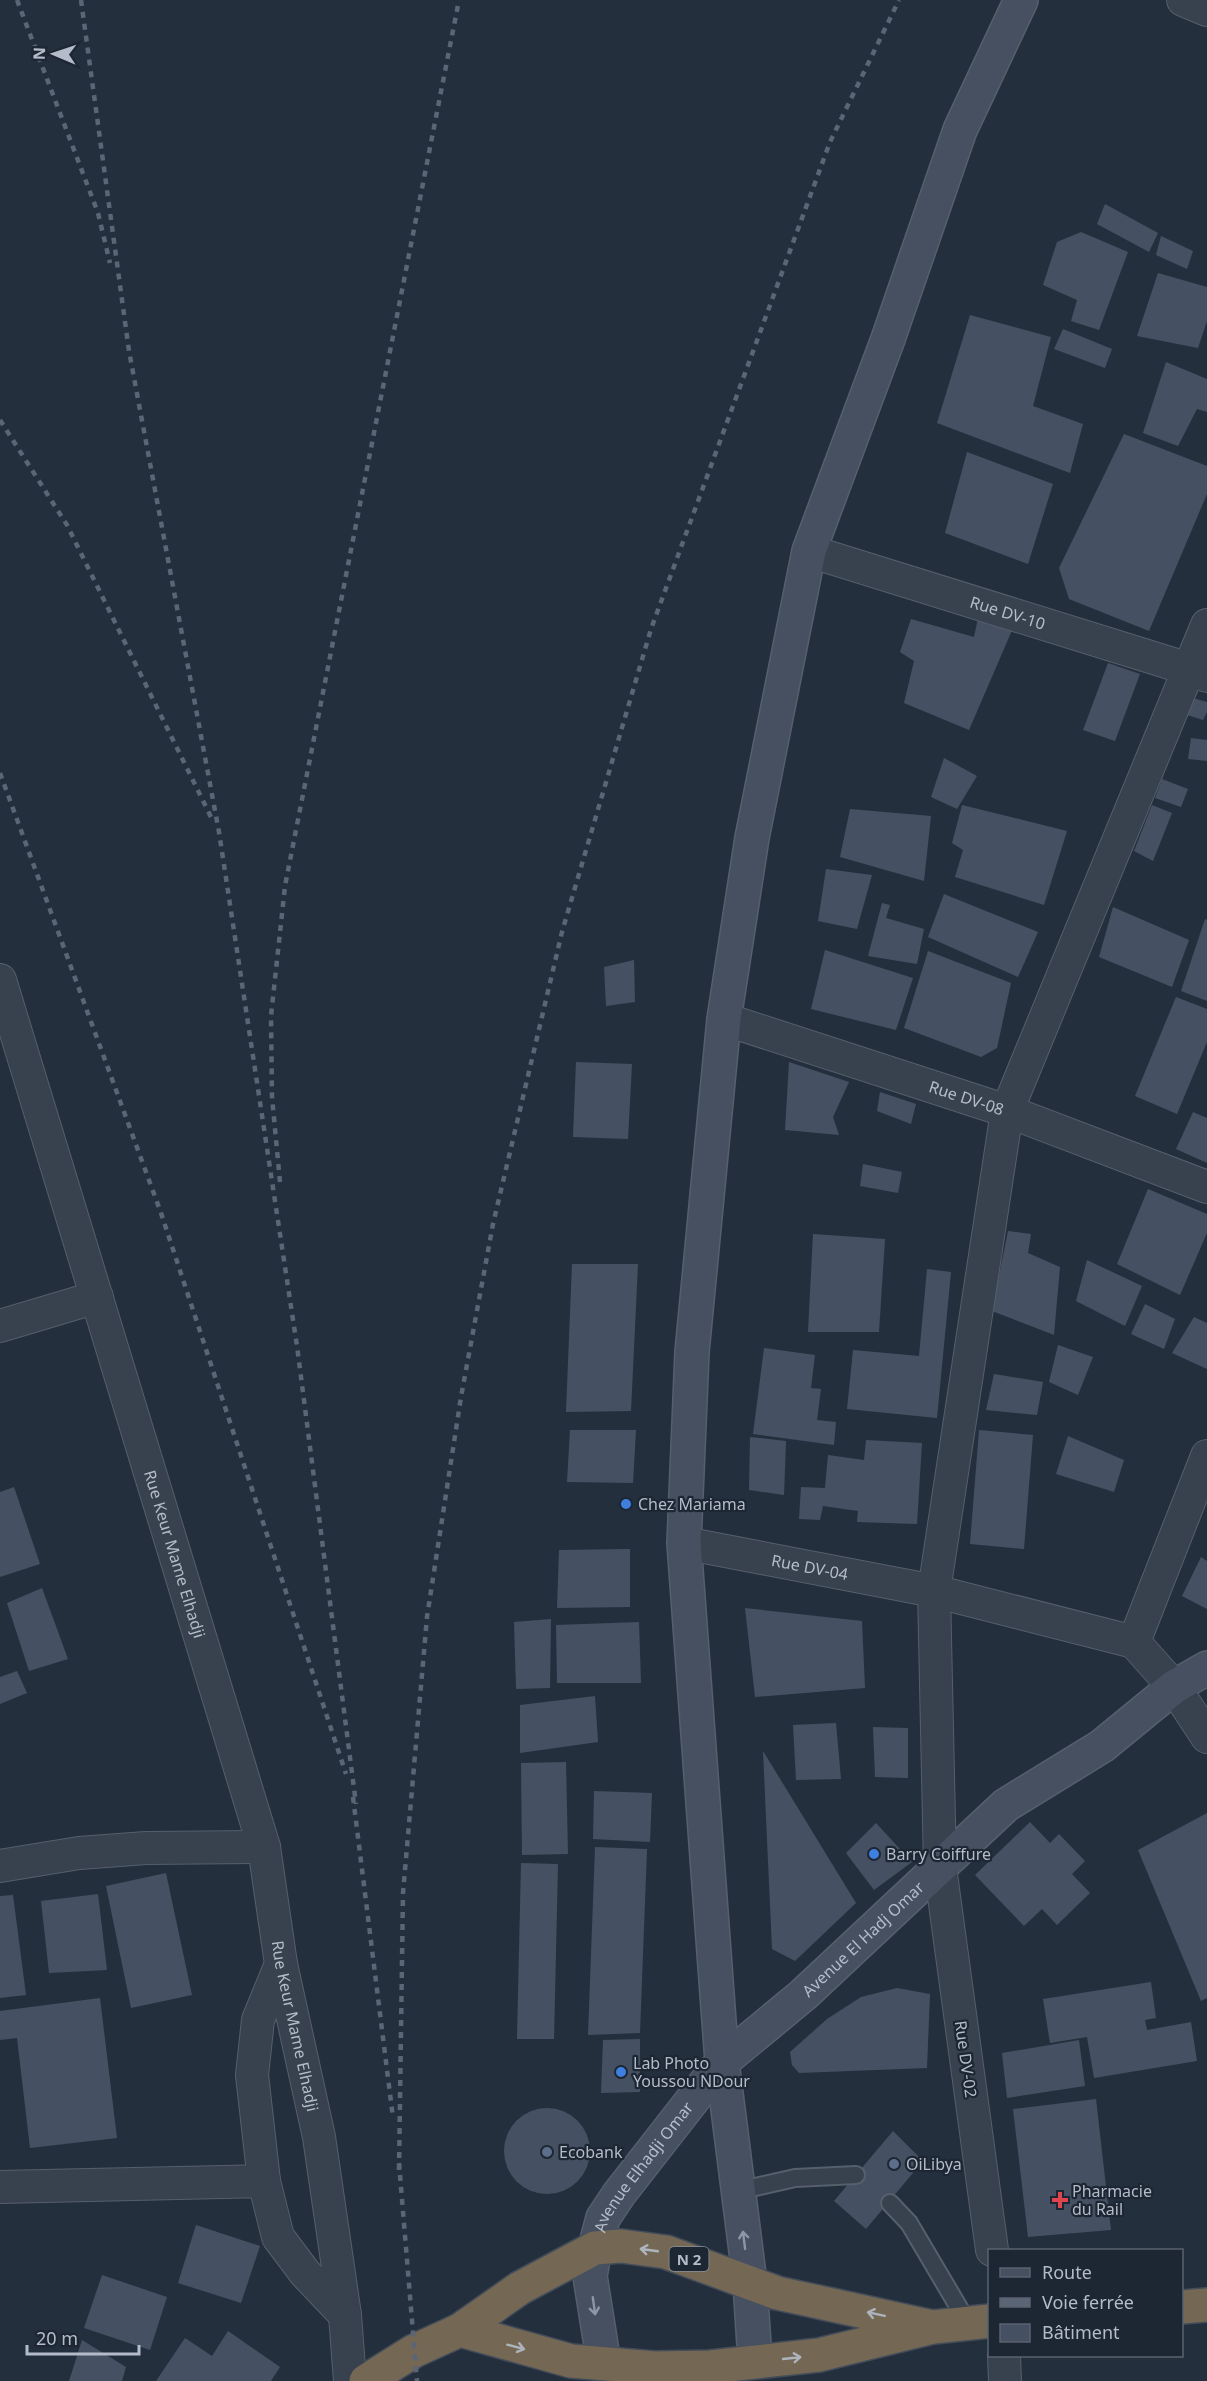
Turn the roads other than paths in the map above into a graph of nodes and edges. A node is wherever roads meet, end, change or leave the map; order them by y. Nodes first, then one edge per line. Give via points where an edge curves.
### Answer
1 (1021, 0) edge
2 (1183, 0) edge
3 (1207, 10) edge
4 (809, 551) junction
5 (1207, 625) edge
6 (1198, 673) edge
7 (0, 980) edge
8 (724, 1018) junction
9 (1007, 1111) junction
10 (1207, 1186) edge
11 (97, 1297) junction
12 (0, 1326) edge
13 (1207, 1456) edge
14 (684, 1543) junction
15 (934, 1591) junction
16 (1134, 1641) junction
17 (1207, 1668) edge
18 (1174, 1687) junction
19 (1207, 1737) edge
20 (264, 1847) junction
21 (0, 1866) edge
22 (940, 1868) junction
23 (281, 1964) junction
24 (722, 2062) junction
25 (856, 2175) dead end
26 (264, 2181) junction
27 (0, 2187) edge
28 (738, 2191) junction
29 (890, 2203) dead end
30 (595, 2248) junction
31 (992, 2249) edge
32 (750, 2283) junction
33 (1207, 2305) edge
34 (1183, 2307) edge
35 (345, 2315) junction
36 (979, 2322) edge
37 (933, 2327) junction
38 (460, 2330) junction
39 (1004, 2357) edge
40 (755, 2361) junction
41 (604, 2364) junction
42 (713, 2374) edge
43 (350, 2381) edge
44 (366, 2381) edge
45 (1005, 2381) edge

1 - 4 street via 960,130
2 - 3 street
4 - 6 street, Rue DV-10
4 - 8 street via 752,838
5 - 6 street, Rue DV-02
6 - 9 street, Rue DV-02
7 - 11 street, Rue Keur Mame Elhadji
8 - 9 street, Rue DV-08
8 - 14 street via 692,1352
9 - 10 street, Rue DV-08
9 - 15 street, Rue DV-02
11 - 12 street
11 - 20 street, Rue Keur Mame Elhadji
13 - 16 street
14 - 15 street, Rue DV-04
14 - 24 street
15 - 16 street, Rue DV-04
15 - 22 street, Rue DV-02
16 - 18 street
17 - 18 street, Avenue El Hadj Omar
18 - 19 street
18 - 22 street, Avenue El Hadj Omar via 1102,1746 1006,1805
20 - 21 street via 135,1848
20 - 23 street, Rue Keur Mame Elhadji
22 - 24 street, Avenue El Hadj Omar via 802,1995
22 - 31 street, Rue DV-02
23 - 26 street via 258,2020 252,2075
23 - 35 street, Rue Keur Mame Elhadji via 319,2137
24 - 28 street
24 - 30 street, Avenue Elhadji Omar via 619,2194 603,2218
25 - 28 lane via 795,2178
26 - 27 street
26 - 35 street via 278,2237
32 -> 28 street
29 - 36 lane via 909,2223
32 -> 30 highway, N 2 via 666,2252 621,2246
30 - 38 highway, N 2 via 520,2288
30 -> 41 street, Avenue Elhadji Omar via 590,2276
37 -> 32 highway, N 2 via 777,2293
32 - 40 street
33 - 34 highway
35 - 43 street, Rue Keur Mame Elhadji
36 - 37 highway, N 2
40 -> 37 highway, N 2 via 819,2355
38 -> 41 highway, N 2 via 571,2361
38 - 44 highway, N 2 via 414,2351
39 - 45 street
40 - 42 highway, N 2
41 - 42 highway, N 2

